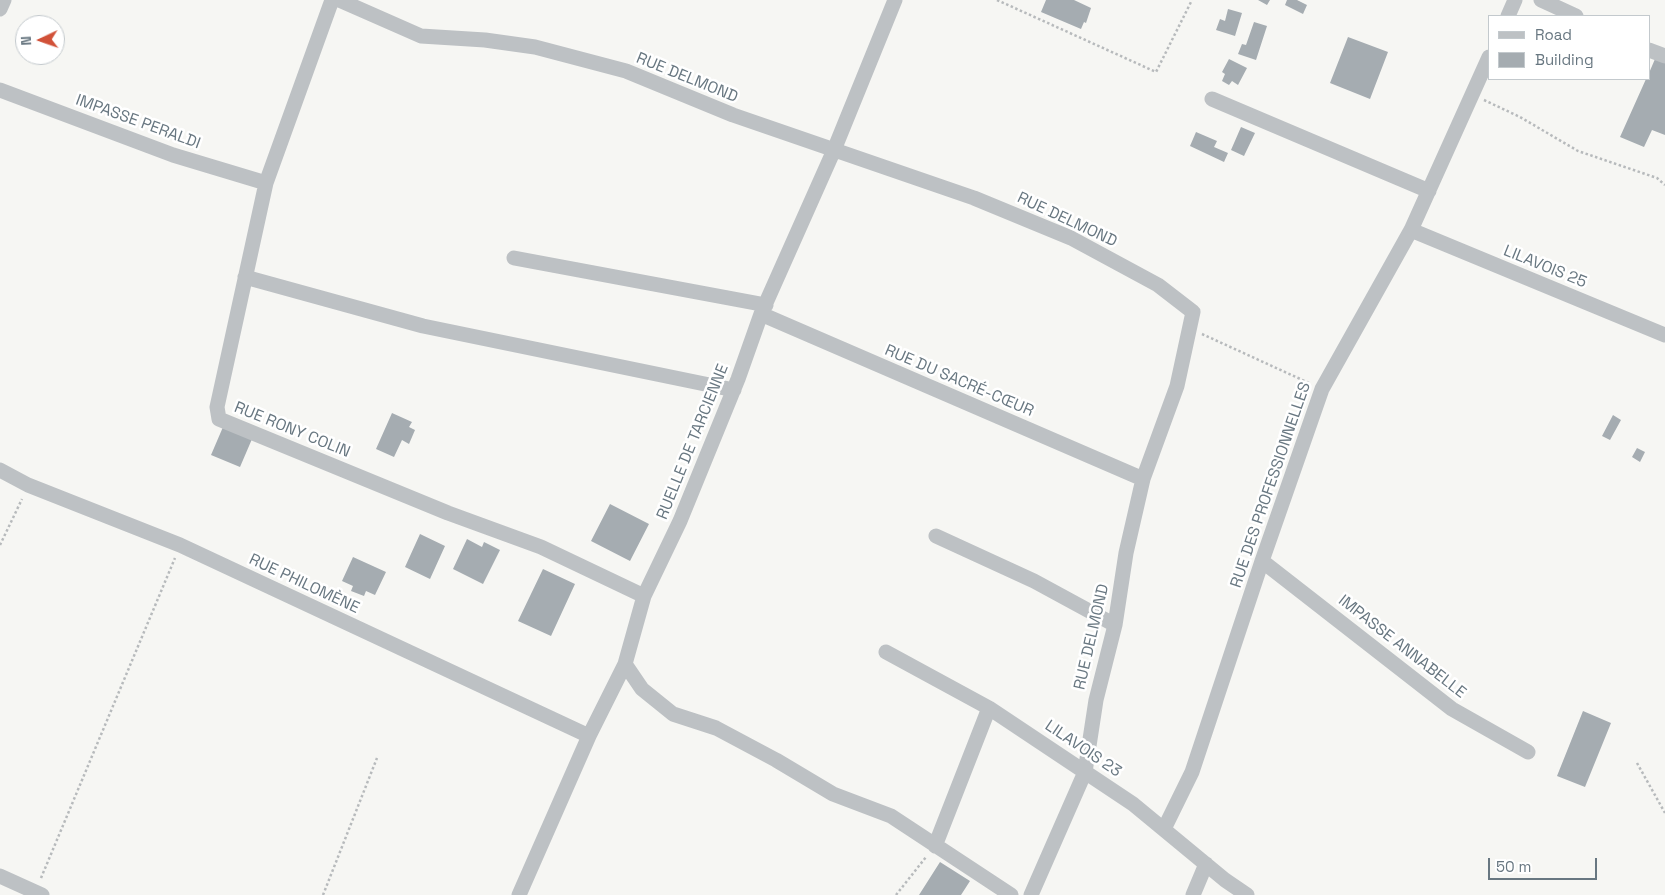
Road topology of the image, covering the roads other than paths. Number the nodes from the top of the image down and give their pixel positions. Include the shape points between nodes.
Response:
1 (4, 0) edge
2 (332, 0) edge
3 (339, 0) edge
4 (895, 0) edge
5 (1515, 0) edge
6 (1541, 0) edge
7 (0, 9) edge
8 (1508, 15) edge
9 (1574, 15) edge
10 (1650, 50) edge
11 (1665, 56) edge
12 (1488, 59) edge
13 (0, 90) edge
14 (1212, 99) dead end
15 (834, 150) junction
16 (266, 183) junction
17 (1429, 191) junction
18 (1411, 230) junction
19 (514, 258) dead end
20 (245, 277) junction
21 (763, 310) junction
22 (1665, 335) edge
23 (734, 390) junction
24 (0, 470) edge
25 (1143, 479) junction
26 (936, 536) dead end
27 (1262, 561) junction
28 (644, 596) junction
29 (1115, 625) junction
30 (886, 652) dead end
31 (625, 664) junction
32 (990, 708) junction
33 (589, 736) junction
34 (1528, 752) dead end
35 (1085, 772) junction
36 (1164, 829) junction
37 (934, 846) junction
38 (1206, 864) junction
39 (0, 876) edge
40 (38, 893) edge
41 (519, 895) edge
42 (1011, 895) edge
43 (1031, 895) edge
44 (1193, 895) edge
45 (1247, 895) edge

1 - 7 street
2 - 16 street, RUE RONY COLIN
3 - 15 street, RUE DELMOND via 422,36 536,47 626,72 733,115
4 - 15 street, RUELLE DE TARCIENNE
5 - 8 street
6 - 9 street
10 - 11 street
12 - 17 street, RUE DES PROFESSIONNELLES
13 - 16 street, IMPASSE PERALDI via 173,155
14 - 17 street
15 - 21 street, RUELLE DE TARCIENNE
15 - 25 street, RUE DELMOND via 974,198 1071,238 1158,285 1193,312 1177,386
16 - 20 street, RUE RONY COLIN
17 - 18 street, RUE DES PROFESSIONNELLES
18 - 22 street, LILAVOIS 25
18 - 27 street, RUE DES PROFESSIONNELLES via 1322,389
19 - 21 street, RUE DU SACRÉ-CŒUR
20 - 23 street via 423,326
20 - 28 street, RUE RONY COLIN via 217,407 219,419 448,513 541,547
21 - 23 street, RUELLE DE TARCIENNE
21 - 25 street, RUE DU SACRÉ-CŒUR
23 - 28 street, RUELLE DE TARCIENNE via 680,521
24 - 33 street, RUE PHILOMÈNE via 28,485 180,545
25 - 29 street, RUE DELMOND via 1126,553
26 - 29 street via 1034,581
27 - 34 street, IMPASSE ANNABELLE via 1452,709
27 - 36 street, RUE DES PROFESSIONNELLES via 1192,772
28 - 31 street, RUELLE DE TARCIENNE
29 - 35 street, RUE DELMOND via 1096,700
30 - 32 street, LILAVOIS 23
31 - 33 street, RUELLE DE TARCIENNE
31 - 37 street via 642,689 673,714 716,728 832,794 891,816
32 - 35 street, LILAVOIS 23
32 - 37 street
33 - 41 street, RUELLE DE TARCIENNE
35 - 36 street, LILAVOIS 23
35 - 43 street, RUE DELMOND
36 - 38 street, LILAVOIS 23
37 - 42 street
38 - 44 street
38 - 45 street, LILAVOIS 23
39 - 40 street

